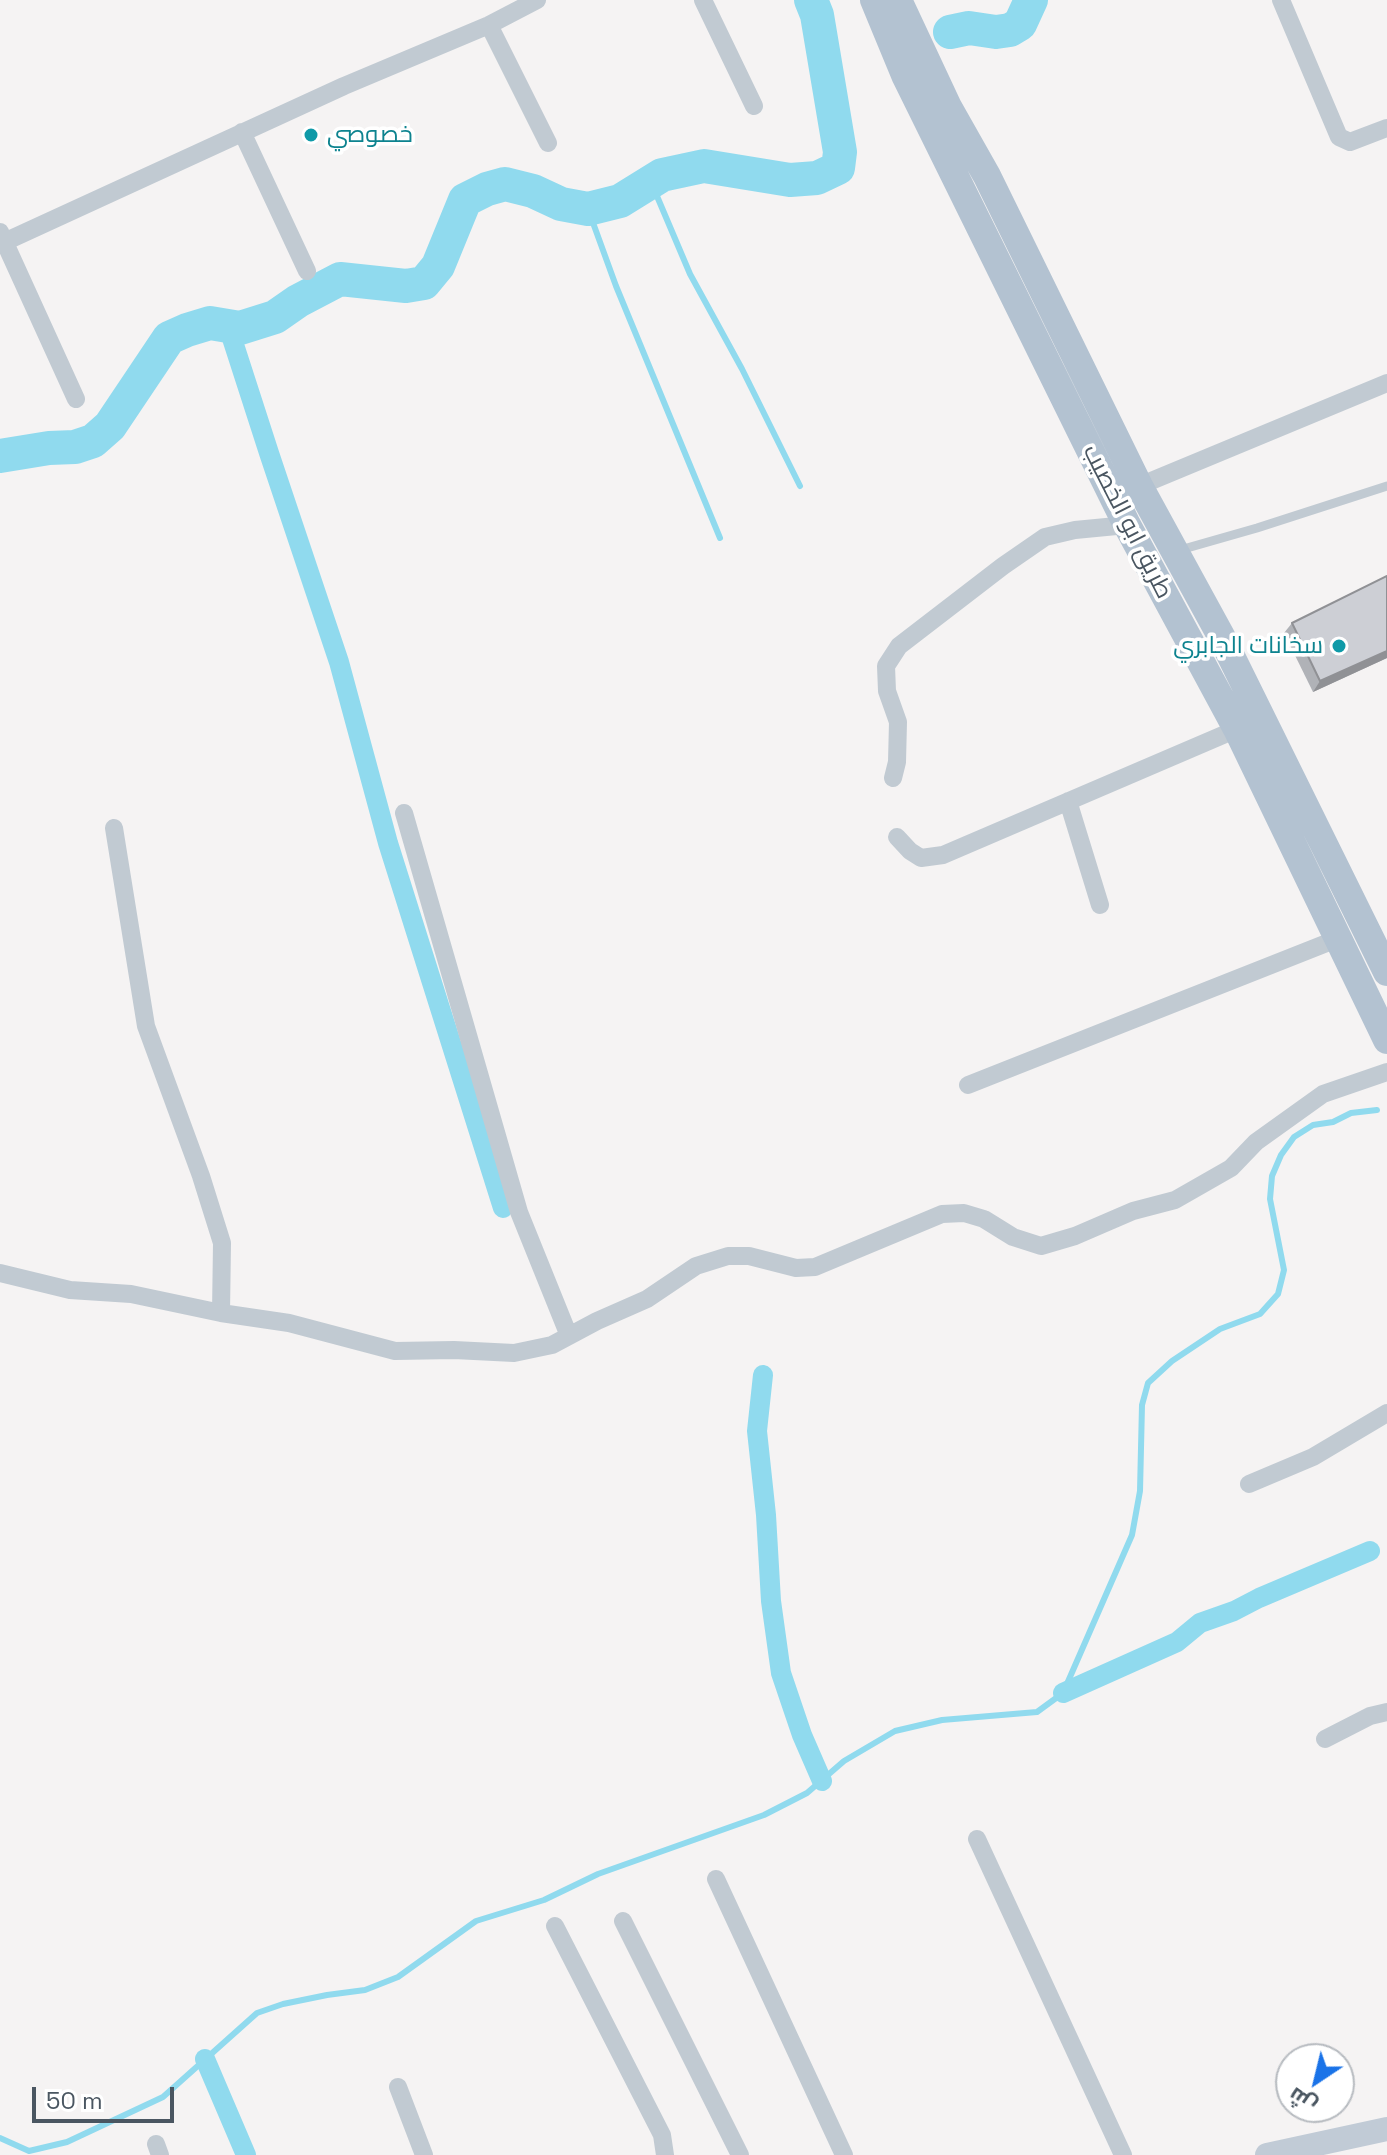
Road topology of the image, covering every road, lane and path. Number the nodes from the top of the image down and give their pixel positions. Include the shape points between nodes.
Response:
1 (537, 0) edge
2 (703, 0) edge
3 (874, 0) edge
4 (898, 0) edge
5 (1281, 0) edge
6 (489, 25) junction
7 (754, 106) dead end
8 (1387, 128) edge
9 (242, 132) junction
10 (548, 143) dead end
11 (987, 176) junction
12 (962, 189) junction
13 (1, 239) edge
14 (307, 271) dead end
15 (1387, 383) edge
16 (76, 399) dead end
17 (1139, 486) junction
18 (1387, 486) edge
19 (1127, 525) junction
20 (1175, 552) junction
21 (1237, 729) junction
22 (893, 778) dead end
23 (1068, 801) junction
24 (404, 813) dead end
25 (114, 828) dead end
26 (897, 837) dead end
27 (1100, 905) dead end
28 (1337, 939) junction
29 (1387, 972) edge
30 (1387, 1040) edge
31 (1387, 1072) edge
32 (968, 1085) dead end
33 (0, 1273) edge
34 (221, 1313) junction
35 (569, 1336) junction
36 (1387, 1413) edge
37 (1249, 1484) dead end
38 (1387, 1712) edge
39 (1325, 1739) dead end
40 (977, 1839) dead end
41 (716, 1879) dead end
42 (623, 1921) dead end
43 (555, 1926) dead end
44 (398, 2087) dead end
45 (1387, 2129) edge
46 (424, 2155) edge
47 (665, 2155) edge
48 (740, 2155) edge
49 (844, 2155) edge
50 (1123, 2155) edge
51 (1267, 2155) edge

1 - 6 street
2 - 7 street
3 - 12 main road, طريق ابو الخصيب
4 - 11 main road, طريق ابو الخصيب
5 - 8 street via 1339,137 1350,142
6 - 9 street
6 - 10 street
9 - 13 street
9 - 14 street
11 - 12 main road
11 - 17 main road, طريق ابو الخصيب
12 - 19 main road, طريق ابو الخصيب
13 - 16 street
15 - 17 street
17 - 20 main road, طريق ابو الخصيب
18 - 20 lane
19 - 21 main road, طريق ابو الخصيب
19 - 22 street via 1045,537 899,646 886,666 887,691 898,722
20 - 29 main road, طريق ابو الخصيب
21 - 23 street
21 - 28 main road, طريق ابو الخصيب
23 - 26 street via 943,855 921,858
23 - 27 street
24 - 35 street via 519,1212
25 - 34 street via 146,1026 222,1243
28 - 30 main road, طريق ابو الخصيب
28 - 32 street
31 - 35 street via 1323,1094 1256,1142 1231,1168 1175,1200 1075,1236 1041,1246 984,1219 942,1214 815,1267 728,1256 696,1266 647,1299
33 - 34 street via 70,1290 131,1294
34 - 35 street via 289,1323 395,1351 514,1353
36 - 37 street via 1313,1457
38 - 39 street
40 - 50 street
41 - 49 street
42 - 48 street
43 - 47 street via 662,2135
44 - 46 street
45 - 51 main road

